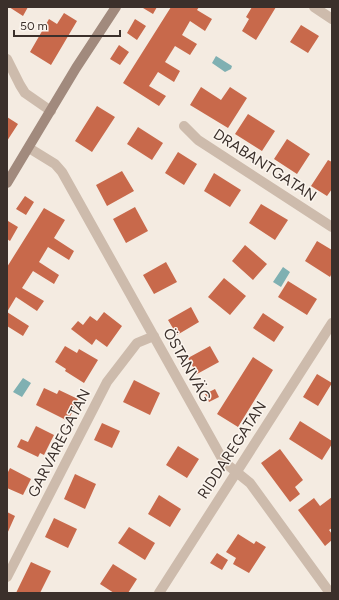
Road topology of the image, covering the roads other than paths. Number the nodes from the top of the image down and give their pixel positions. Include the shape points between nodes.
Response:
1 (116, 7) edge
2 (314, 7) edge
3 (332, 19) edge
4 (7, 59) edge
5 (51, 111) junction
6 (184, 126) dead end
7 (29, 148) junction
8 (7, 182) edge
9 (332, 227) edge
10 (332, 323) edge
11 (154, 336) junction
12 (236, 472) junction
13 (7, 577) edge
14 (159, 593) edge
15 (330, 593) edge

1 - 5 street
2 - 3 street
4 - 5 street via 25,93
5 - 7 street
6 - 9 street, DRABANTGATAN via 198,140
7 - 8 street
7 - 11 street, ÖSTANVÄG via 55,164 62,172
10 - 12 street, RIDDAREGATAN
11 - 12 street, ÖSTANVÄG via 224,462
11 - 13 street, GARVAREGATAN via 138,343 107,382
12 - 14 street, RIDDAREGATAN
12 - 15 street, ÖSTANVÄG via 250,483

